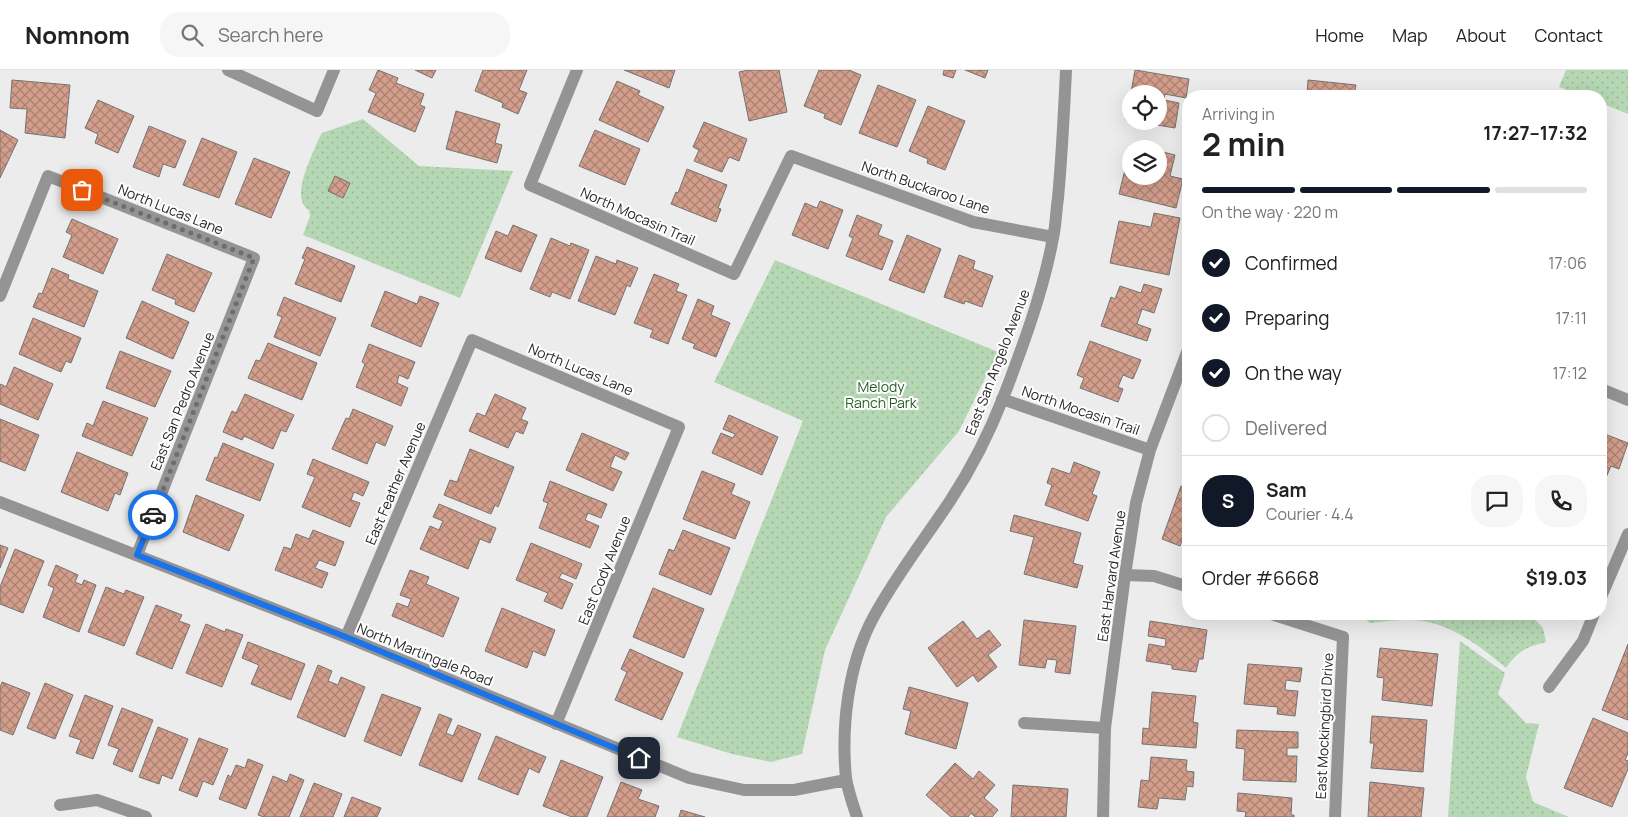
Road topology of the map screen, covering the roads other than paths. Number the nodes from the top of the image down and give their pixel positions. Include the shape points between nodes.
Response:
1 (228, 70) edge
2 (334, 70) edge
3 (578, 70) edge
4 (1066, 70) edge
5 (1053, 237) junction
6 (254, 258) joint
7 (734, 274) joint
8 (0, 296) edge
9 (472, 340) joint
10 (1182, 365) edge
11 (1607, 391) edge
12 (1002, 399) junction
13 (1628, 400) edge
14 (679, 427) joint
15 (1150, 450) junction
16 (0, 502) edge
17 (1628, 534) edge
18 (137, 555) junction
19 (1125, 575) junction
20 (1607, 583) edge
21 (1182, 585) edge
22 (1290, 620) edge
23 (1592, 620) edge
24 (346, 637) junction
25 (1549, 687) dead end
26 (556, 724) junction
27 (1024, 724) dead end
28 (1105, 728) junction
29 (846, 780) junction
30 (60, 806) dead end
31 (140, 816) edge
32 (857, 817) edge
33 (1103, 817) edge
34 (1335, 817) edge

1 - 2 street via 317,111
3 - 7 street, North Mocasin Trail via 530,185
4 - 5 street, East San Angelo Avenue
5 - 7 street, North Buckaroo Lane via 973,222 791,156
5 - 12 street, East San Angelo Avenue via 1040,290
6 - 8 street, North Lucas Lane via 48,176
6 - 18 street, East San Pedro Avenue
9 - 14 street, North Lucas Lane
9 - 24 street, East Feather Avenue
10 - 15 street, East Harvard Avenue
11 - 13 street
12 - 15 street, North Mocasin Trail
12 - 29 street, East San Angelo Avenue via 967,474 890,587 872,620 861,647 848,704
14 - 26 street, East Cody Avenue
15 - 19 street, East Harvard Avenue via 1136,503
16 - 18 street, North Martingale Road
17 - 20 street
18 - 24 street, North Martingale Road
19 - 21 street via 1154,576
19 - 28 street, East Harvard Avenue
22 - 34 street, East Mockingbird Drive via 1344,637
23 - 25 street via 1583,641
24 - 26 street, North Martingale Road
26 - 29 street, North Martingale Road via 688,778 744,790 794,790
27 - 28 street
28 - 33 street, East Harvard Avenue
29 - 32 street, East San Angelo Avenue
30 - 31 street via 98,800

